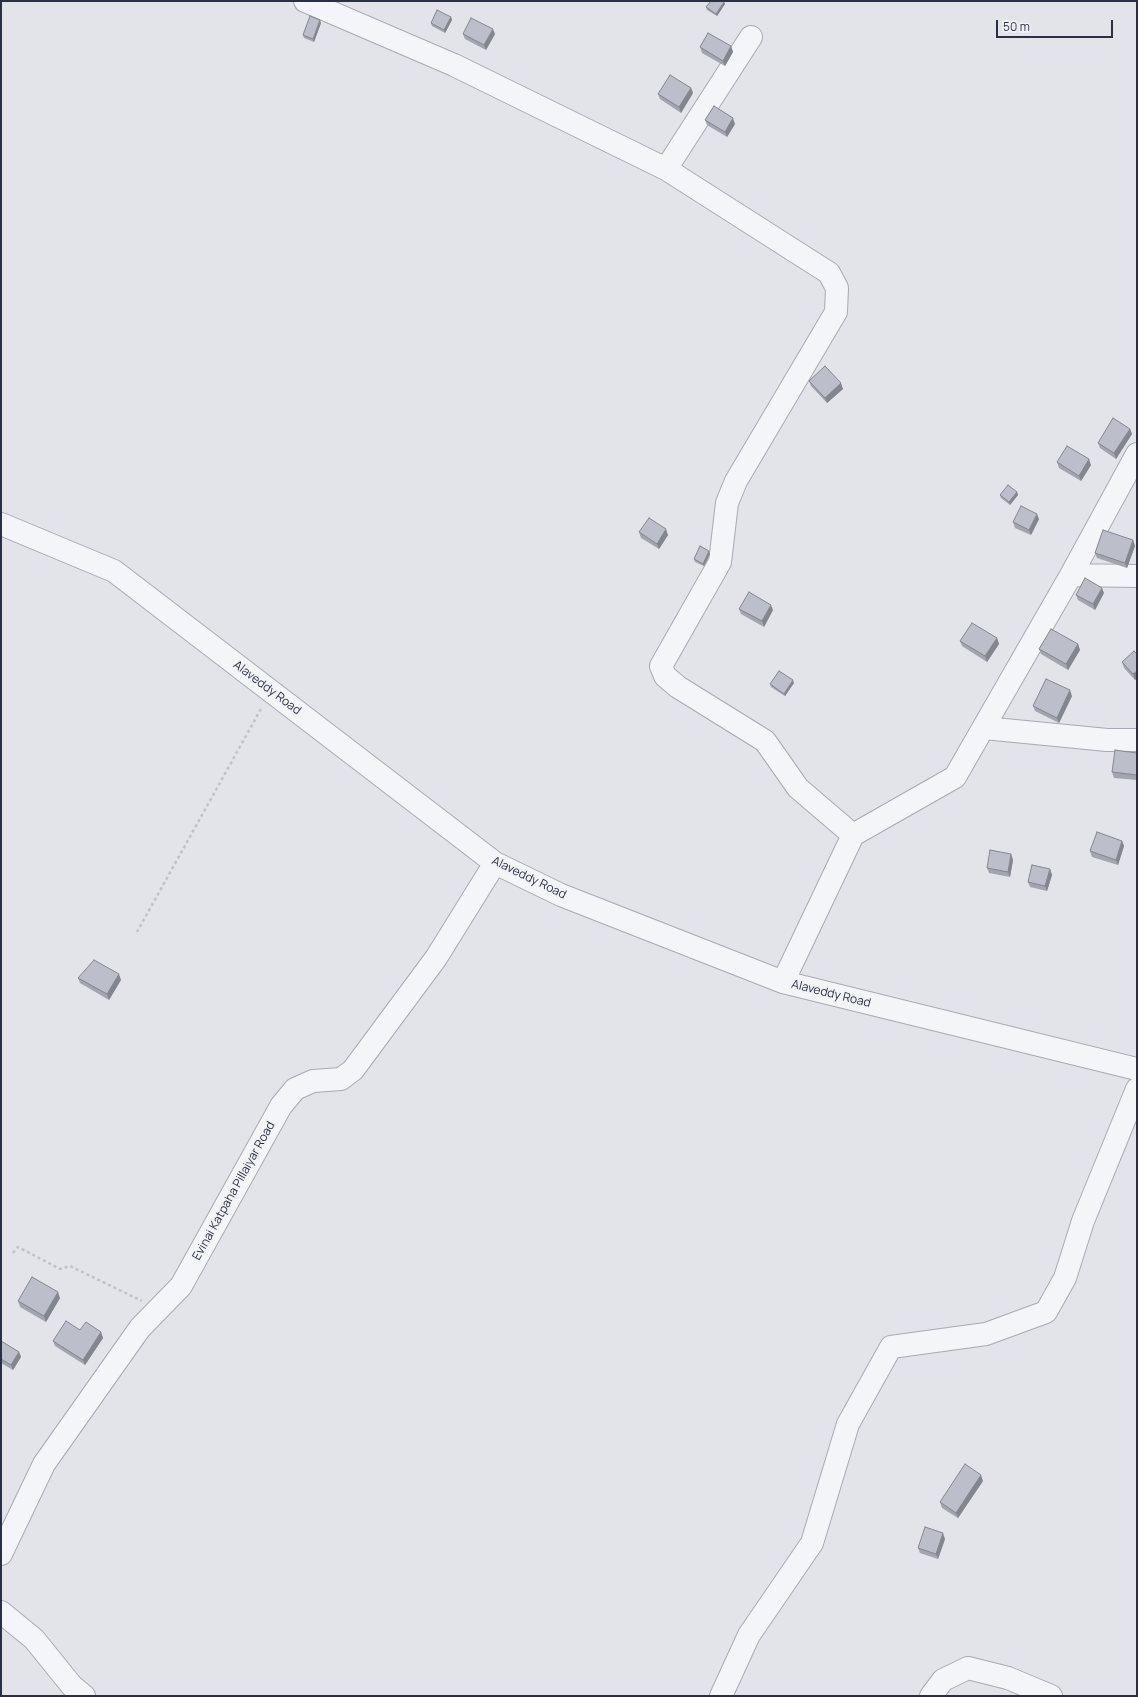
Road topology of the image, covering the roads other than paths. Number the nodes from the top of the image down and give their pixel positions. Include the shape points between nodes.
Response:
1 (306, 1) edge
2 (752, 37) dead end
3 (666, 169) junction
4 (1137, 454) edge
5 (1, 524) edge
6 (1071, 575) junction
7 (1137, 576) edge
8 (984, 728) junction
9 (1137, 740) edge
10 (853, 835) junction
11 (495, 863) junction
12 (783, 982) junction
13 (1137, 1069) edge
14 (1137, 1089) edge
15 (1, 1554) edge
16 (1, 1612) edge
17 (84, 1696) edge
18 (721, 1696) edge
19 (931, 1696) edge
20 (1051, 1696) edge

1 - 3 street via 454,65
2 - 3 street
3 - 10 street via 829,272 838,288 836,312 736,481 726,504 720,562 661,666 665,676 678,688 765,741 798,788
4 - 6 street
5 - 11 street, Alaveddy Road via 114,571
6 - 7 street
6 - 8 street
8 - 9 street via 1107,740
8 - 10 street via 955,777
10 - 12 street
11 - 12 street, Alaveddy Road via 561,895
11 - 15 street, Evinai Katpaha Pillaiyar Road via 436,958 353,1070 341,1079 313,1081 295,1089 281,1106 181,1286 140,1328 44,1464
12 - 13 street, Alaveddy Road
14 - 18 street via 1083,1221 1065,1278 1046,1312 986,1334 891,1347 848,1424 812,1542 749,1635
16 - 17 street via 34,1639 72,1686
19 - 20 street via 943,1680 968,1668 1008,1678

